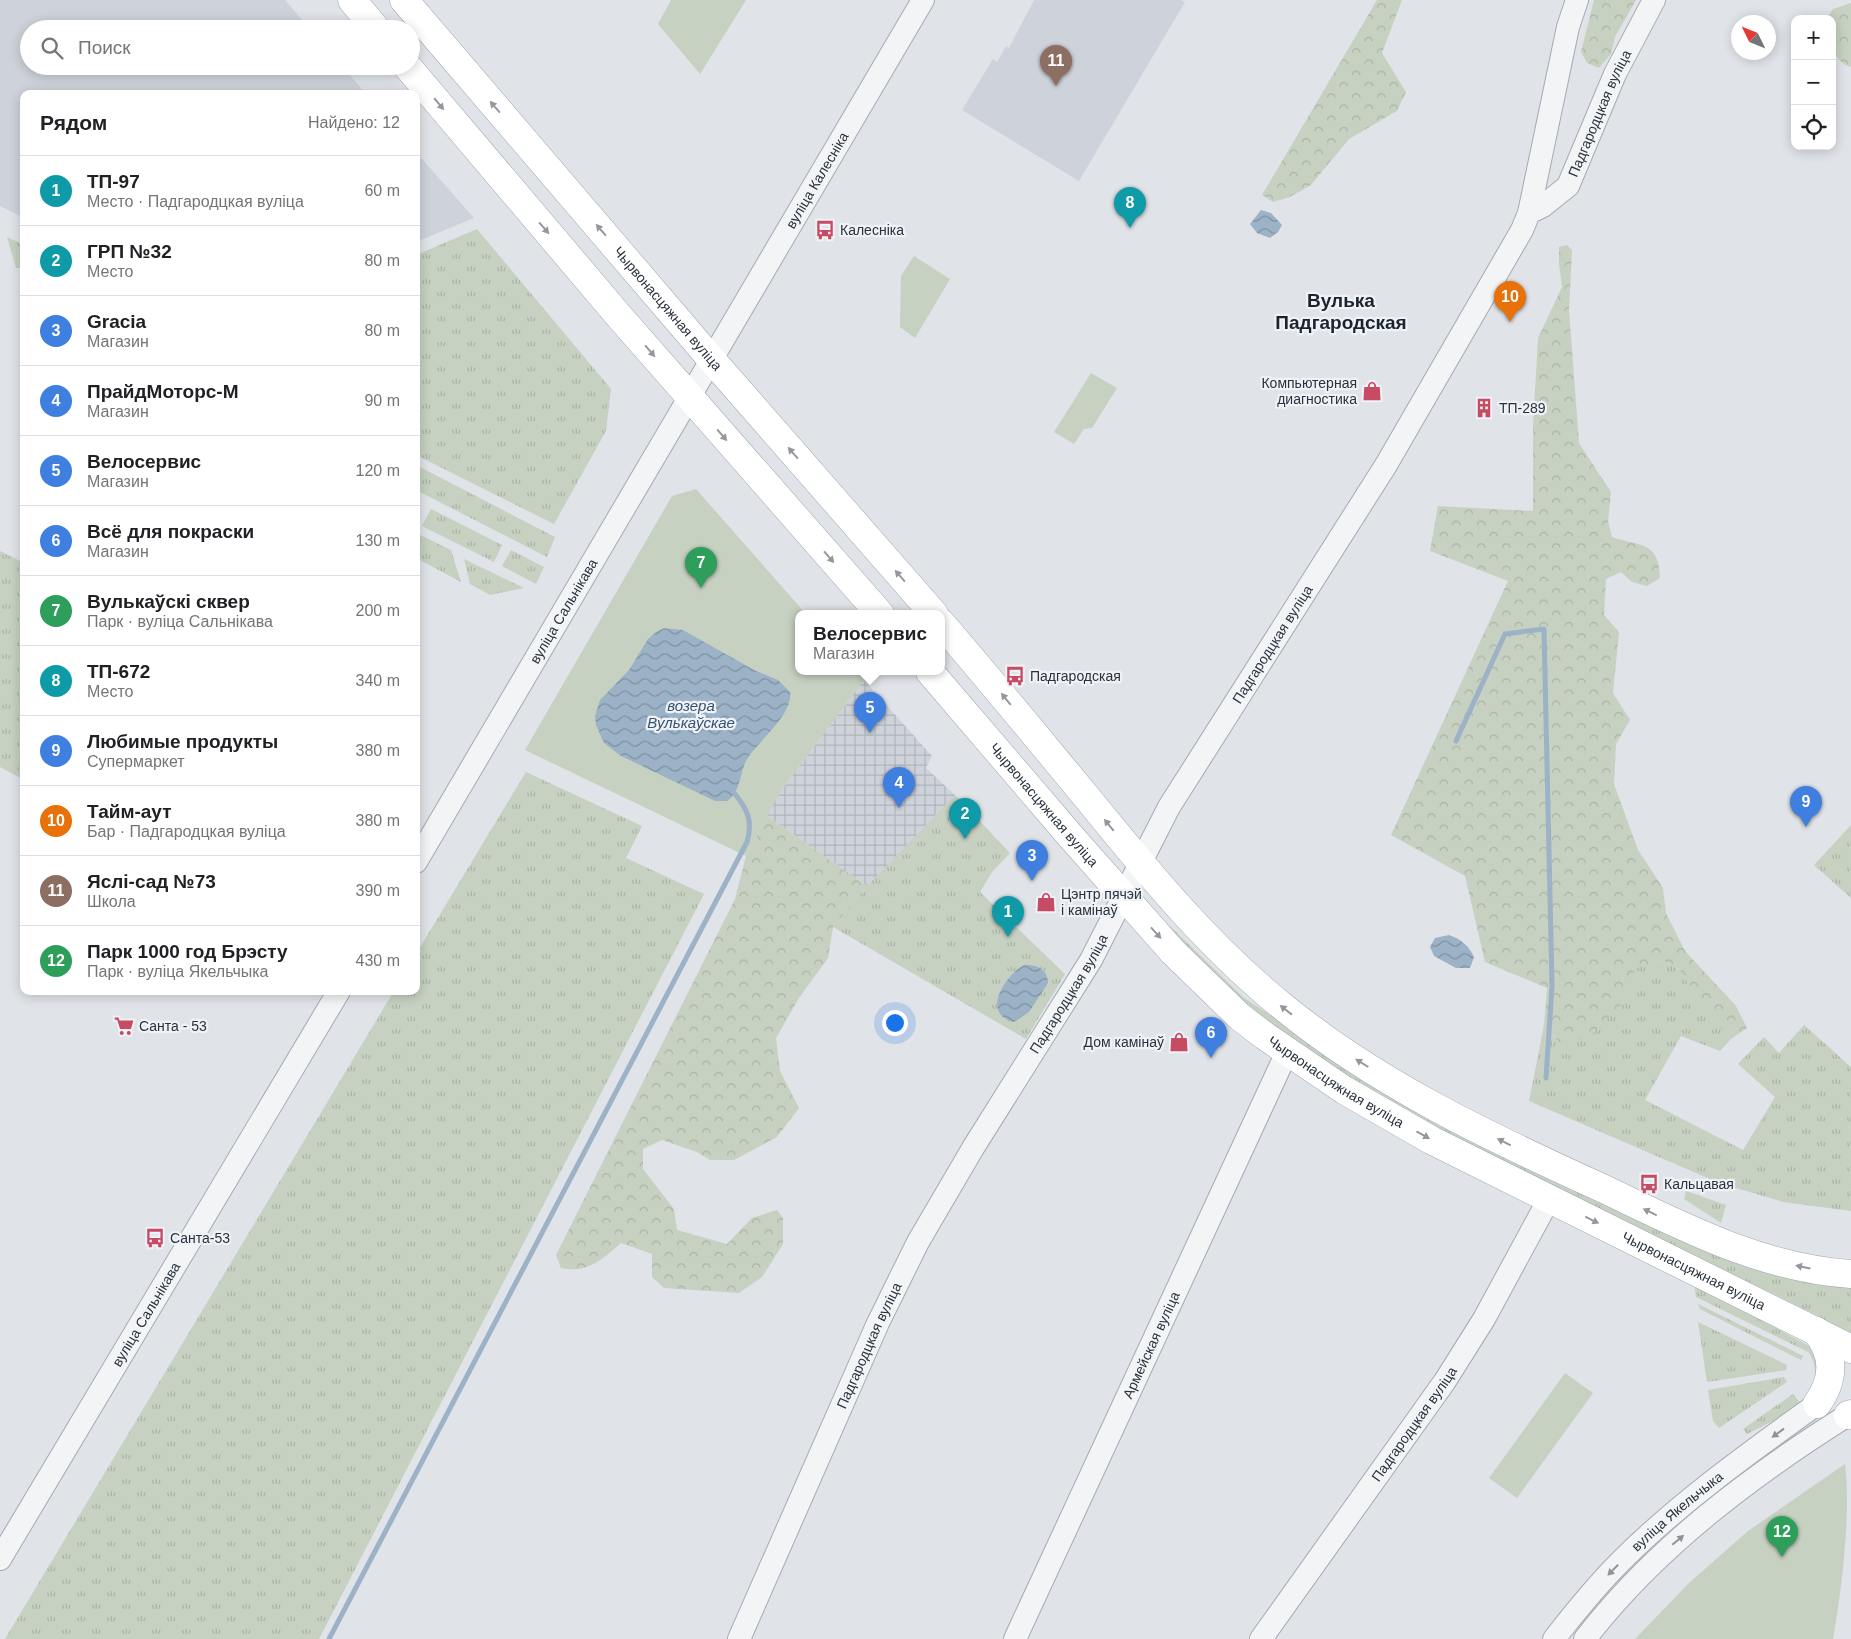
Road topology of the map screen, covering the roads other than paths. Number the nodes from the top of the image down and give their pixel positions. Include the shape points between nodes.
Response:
1 (352, 0) edge
2 (404, 0) edge
3 (923, 0) edge
4 (1577, 0) edge
5 (1654, 0) edge
6 (369, 20) edge
7 (416, 75) edge
8 (1529, 213) junction
9 (712, 360) junction
10 (690, 398) junction
11 (876, 610) edge
12 (931, 610) edge
13 (945, 628) edge
14 (933, 675) edge
15 (420, 855) edge
16 (1139, 863) junction
17 (1123, 896) junction
18 (337, 995) edge
19 (1287, 1052) junction
20 (1549, 1199) junction
21 (1851, 1274) edge
22 (1816, 1331) junction
23 (1851, 1349) edge
24 (1851, 1372) edge
25 (1817, 1404) junction
26 (1850, 1414) edge
27 (0, 1559) edge
28 (739, 1639) edge
29 (1015, 1639) edge
30 (1261, 1639) edge
31 (1554, 1639) edge
32 (1585, 1639) edge

1 - 6 main road
9 -> 2 main road, Чырвонасцяжная вуліца
3 - 9 street, вуліца Калесніка
4 - 8 street, Падгародцкая вуліца via 1568,27
5 - 8 street, Падгародцкая вуліца via 1615,74 1568,186
7 -> 10 main road
8 - 16 street, Падгародцкая вуліца via 1416,415 1169,807
9 - 10 street, вуліца Сальнікава
12 -> 9 main road, Чырвонасцяжная вуліца
10 -> 11 main road
10 - 15 street, вуліца Сальнікава
16 -> 13 main road, Чырвонасцяжная вуліца
14 - 17 main road, Чырвонасцяжная вуліца
16 - 17 street, Падгародцкая вуліца
21 -> 16 main road, Чырвонасцяжная вуліца via 1781,1262 1722,1244 1505,1143 1398,1086 1325,1039 1274,1000 1200,931
17 -> 19 main road, Чырвонасцяжная вуліца via 1240,1017
17 - 28 street, Падгародцкая вуліца via 1094,954 973,1148 903,1270
18 - 27 street, вуліца Сальнікава
19 -> 20 main road, Чырвонасцяжная вуліца via 1389,1116
19 - 29 street, Армейская вуліца
20 -> 22 main road, Чырвонасцяжная вуліца
20 - 30 street, Падгародцкая вуліца via 1484,1319 1445,1381
22 - 23 main road, Чырвонасцяжная вуліца
22 - 25 main road via 1826,1346 1832,1365 1828,1386
24 - 25 main road
25 -> 31 street, вуліца Якельчыка via 1733,1465 1654,1530 1602,1581
32 -> 26 street, вуліца Якельчыка via 1649,1566 1693,1527 1748,1484

